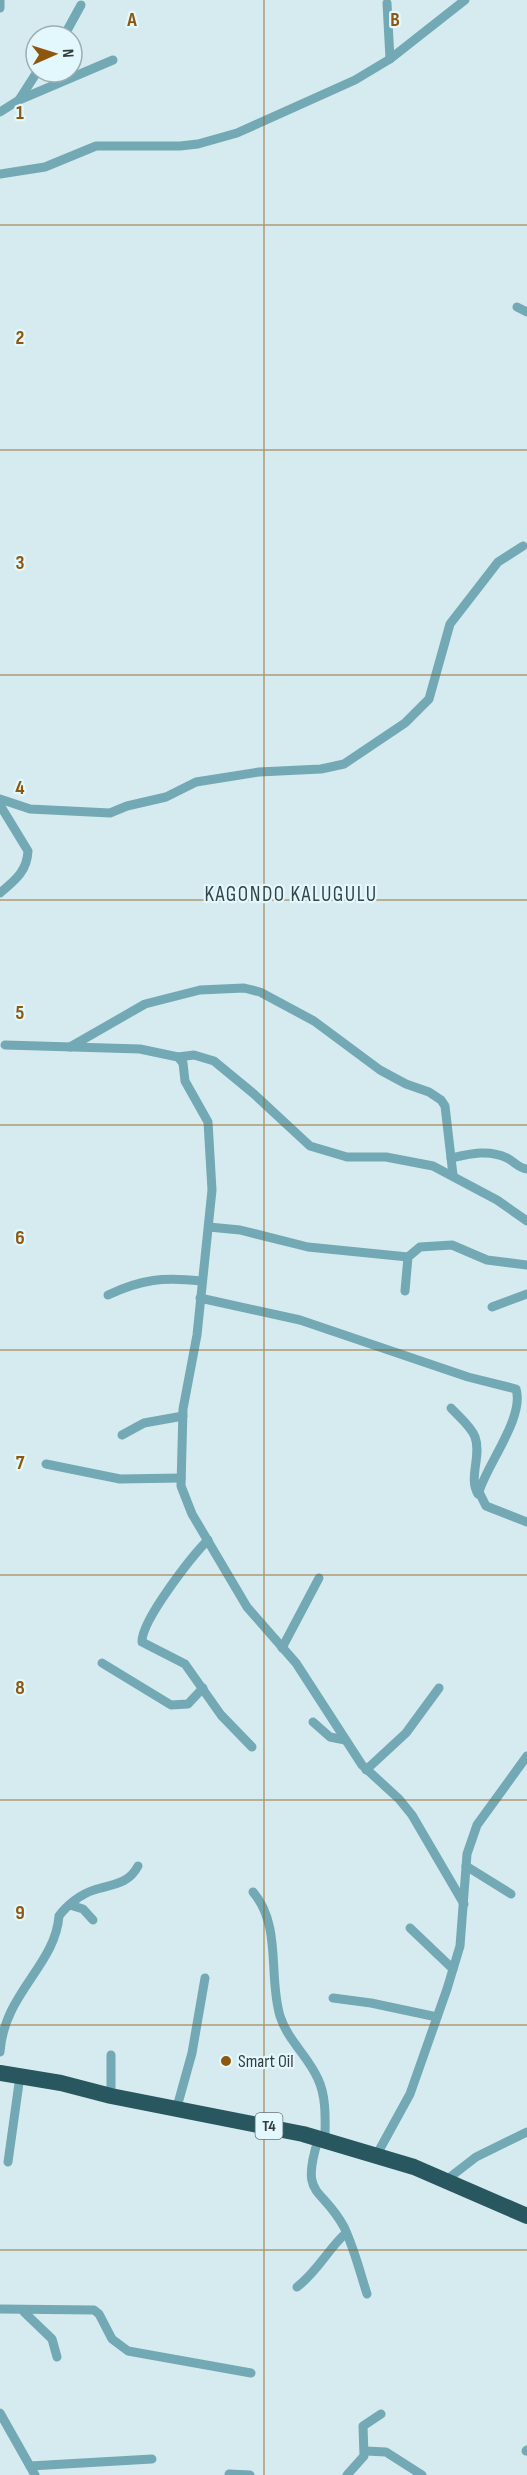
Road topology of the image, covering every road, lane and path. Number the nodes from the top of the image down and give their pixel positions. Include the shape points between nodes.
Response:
1 (0, 0) edge
2 (465, 0) edge
3 (387, 3) dead end
4 (81, 5) dead end
5 (0, 8) edge
6 (71, 24) edge
7 (390, 59) junction
8 (113, 60) dead end
9 (29, 84) edge
10 (19, 100) junction
11 (0, 112) edge
12 (0, 174) edge
13 (517, 307) dead end
14 (527, 312) edge
15 (523, 546) dead end
16 (0, 799) edge
17 (0, 805) edge
18 (0, 893) edge
19 (5, 1045) dead end
20 (67, 1048) junction
21 (178, 1057) junction
22 (451, 1158) junction
23 (527, 1170) edge
24 (453, 1175) junction
25 (527, 1221) edge
26 (209, 1227) junction
27 (408, 1257) junction
28 (527, 1265) edge
29 (201, 1281) junction
30 (405, 1291) dead end
31 (108, 1294) dead end
32 (527, 1294) edge
33 (200, 1298) junction
34 (492, 1307) dead end
35 (451, 1408) dead end
36 (183, 1416) junction
37 (122, 1435) dead end
38 (46, 1464) dead end
39 (182, 1478) junction
40 (480, 1497) junction
41 (527, 1522) edge
42 (208, 1540) junction
43 (319, 1578) dead end
44 (282, 1648) junction
45 (102, 1663) dead end
46 (203, 1688) junction
47 (439, 1688) dead end
48 (313, 1722) dead end
49 (345, 1740) junction
50 (252, 1747) dead end
51 (527, 1756) edge
52 (366, 1770) junction
53 (138, 1866) dead end
54 (466, 1866) junction
55 (253, 1892) dead end
56 (511, 1893) dead end
57 (464, 1904) junction
58 (70, 1905) junction
59 (93, 1920) dead end
60 (410, 1928) dead end
61 (453, 1969) junction
62 (205, 1978) dead end
63 (333, 1998) dead end
64 (437, 2017) junction
65 (0, 2052) edge
66 (111, 2055) dead end
67 (1, 2071) edge
68 (20, 2076) junction
69 (111, 2096) junction
70 (177, 2107) junction
71 (527, 2132) edge
72 (322, 2141) junction
73 (376, 2156) junction
74 (8, 2162) dead end
75 (445, 2181) junction
76 (527, 2216) edge
77 (346, 2233) junction
78 (297, 2287) dead end
79 (367, 2294) dead end
80 (0, 2309) edge
81 (24, 2312) junction
82 (57, 2357) dead end
83 (251, 2373) dead end
84 (0, 2412) edge
85 (381, 2414) dead end
86 (366, 2451) junction
87 (153, 2459) dead end
88 (30, 2466) junction
89 (229, 2474) edge
90 (35, 2475) edge
91 (250, 2475) edge
92 (347, 2475) edge
93 (422, 2475) edge

1 - 5 street
2 - 7 street
3 - 7 street
4 - 6 street
7 - 12 street via 324,95 237,133 180,146 96,146 45,167
8 - 10 street
9 - 10 street
10 - 11 street
13 - 14 street
15 - 16 street via 498,562 453,618 429,699 405,723 344,764 196,782 166,797 110,813 30,809
17 - 18 street via 28,851 18,878
19 - 20 street
20 - 21 street via 140,1049
20 - 22 street via 122,1016 163,999 200,990 244,988 260,992 329,1030 388,1076 441,1100
21 - 24 street via 194,1055 214,1061 310,1146 347,1156 409,1161
21 - 26 street via 183,1063 185,1081 208,1122 212,1190
22 - 23 street via 486,1153 505,1157
22 - 24 street
24 - 25 street
26 - 27 street via 240,1230 308,1247
26 - 29 street
27 - 28 street via 420,1247 437,1244 463,1248 487,1260
27 - 30 street
29 - 31 street via 159,1277
29 - 33 street
32 - 34 street
33 - 36 street
33 - 40 street via 300,1320 468,1377 516,1389 517,1403 510,1425 480,1488
35 - 40 street via 474,1435 478,1456 474,1486
36 - 37 street via 144,1423
36 - 39 street
38 - 39 street via 120,1479
39 - 42 street via 181,1486 192,1514
40 - 41 street via 490,1508
42 - 44 street via 247,1607
42 - 46 street via 188,1561 141,1636 147,1647 184,1664
43 - 44 street
44 - 49 street via 328,1709
45 - 46 street via 171,1705 188,1704
46 - 50 street via 221,1715
47 - 52 street via 406,1733
48 - 49 street via 330,1737
49 - 52 street
51 - 54 street via 477,1825
52 - 57 street via 412,1815
53 - 58 street via 127,1879 91,1891
54 - 56 street
54 - 57 street
55 - 72 street via 267,1914 280,2014 287,2033 322,2089
57 - 61 street
58 - 59 street via 83,1909
58 - 65 street via 59,1916 54,1939 17,1996 2,2032
60 - 61 street
61 - 64 street
62 - 70 street via 192,2053
63 - 64 street
64 - 73 street via 410,2094
66 - 69 street
67 - 68 highway, T4
68 - 69 highway, T4
68 - 74 street
69 - 70 highway, T4
70 - 72 highway, T4
71 - 75 street via 476,2157
72 - 73 highway, T4
72 - 77 street via 312,2160 312,2184
73 - 75 highway, T4
75 - 76 highway, T4
77 - 78 street
77 - 79 street
80 - 81 street
81 - 82 street via 52,2340
81 - 83 street via 94,2310 112,2338 128,2351
84 - 88 street
85 - 86 street via 363,2426
86 - 92 street
86 - 93 street via 386,2452
87 - 88 street
88 - 90 street
89 - 91 street

